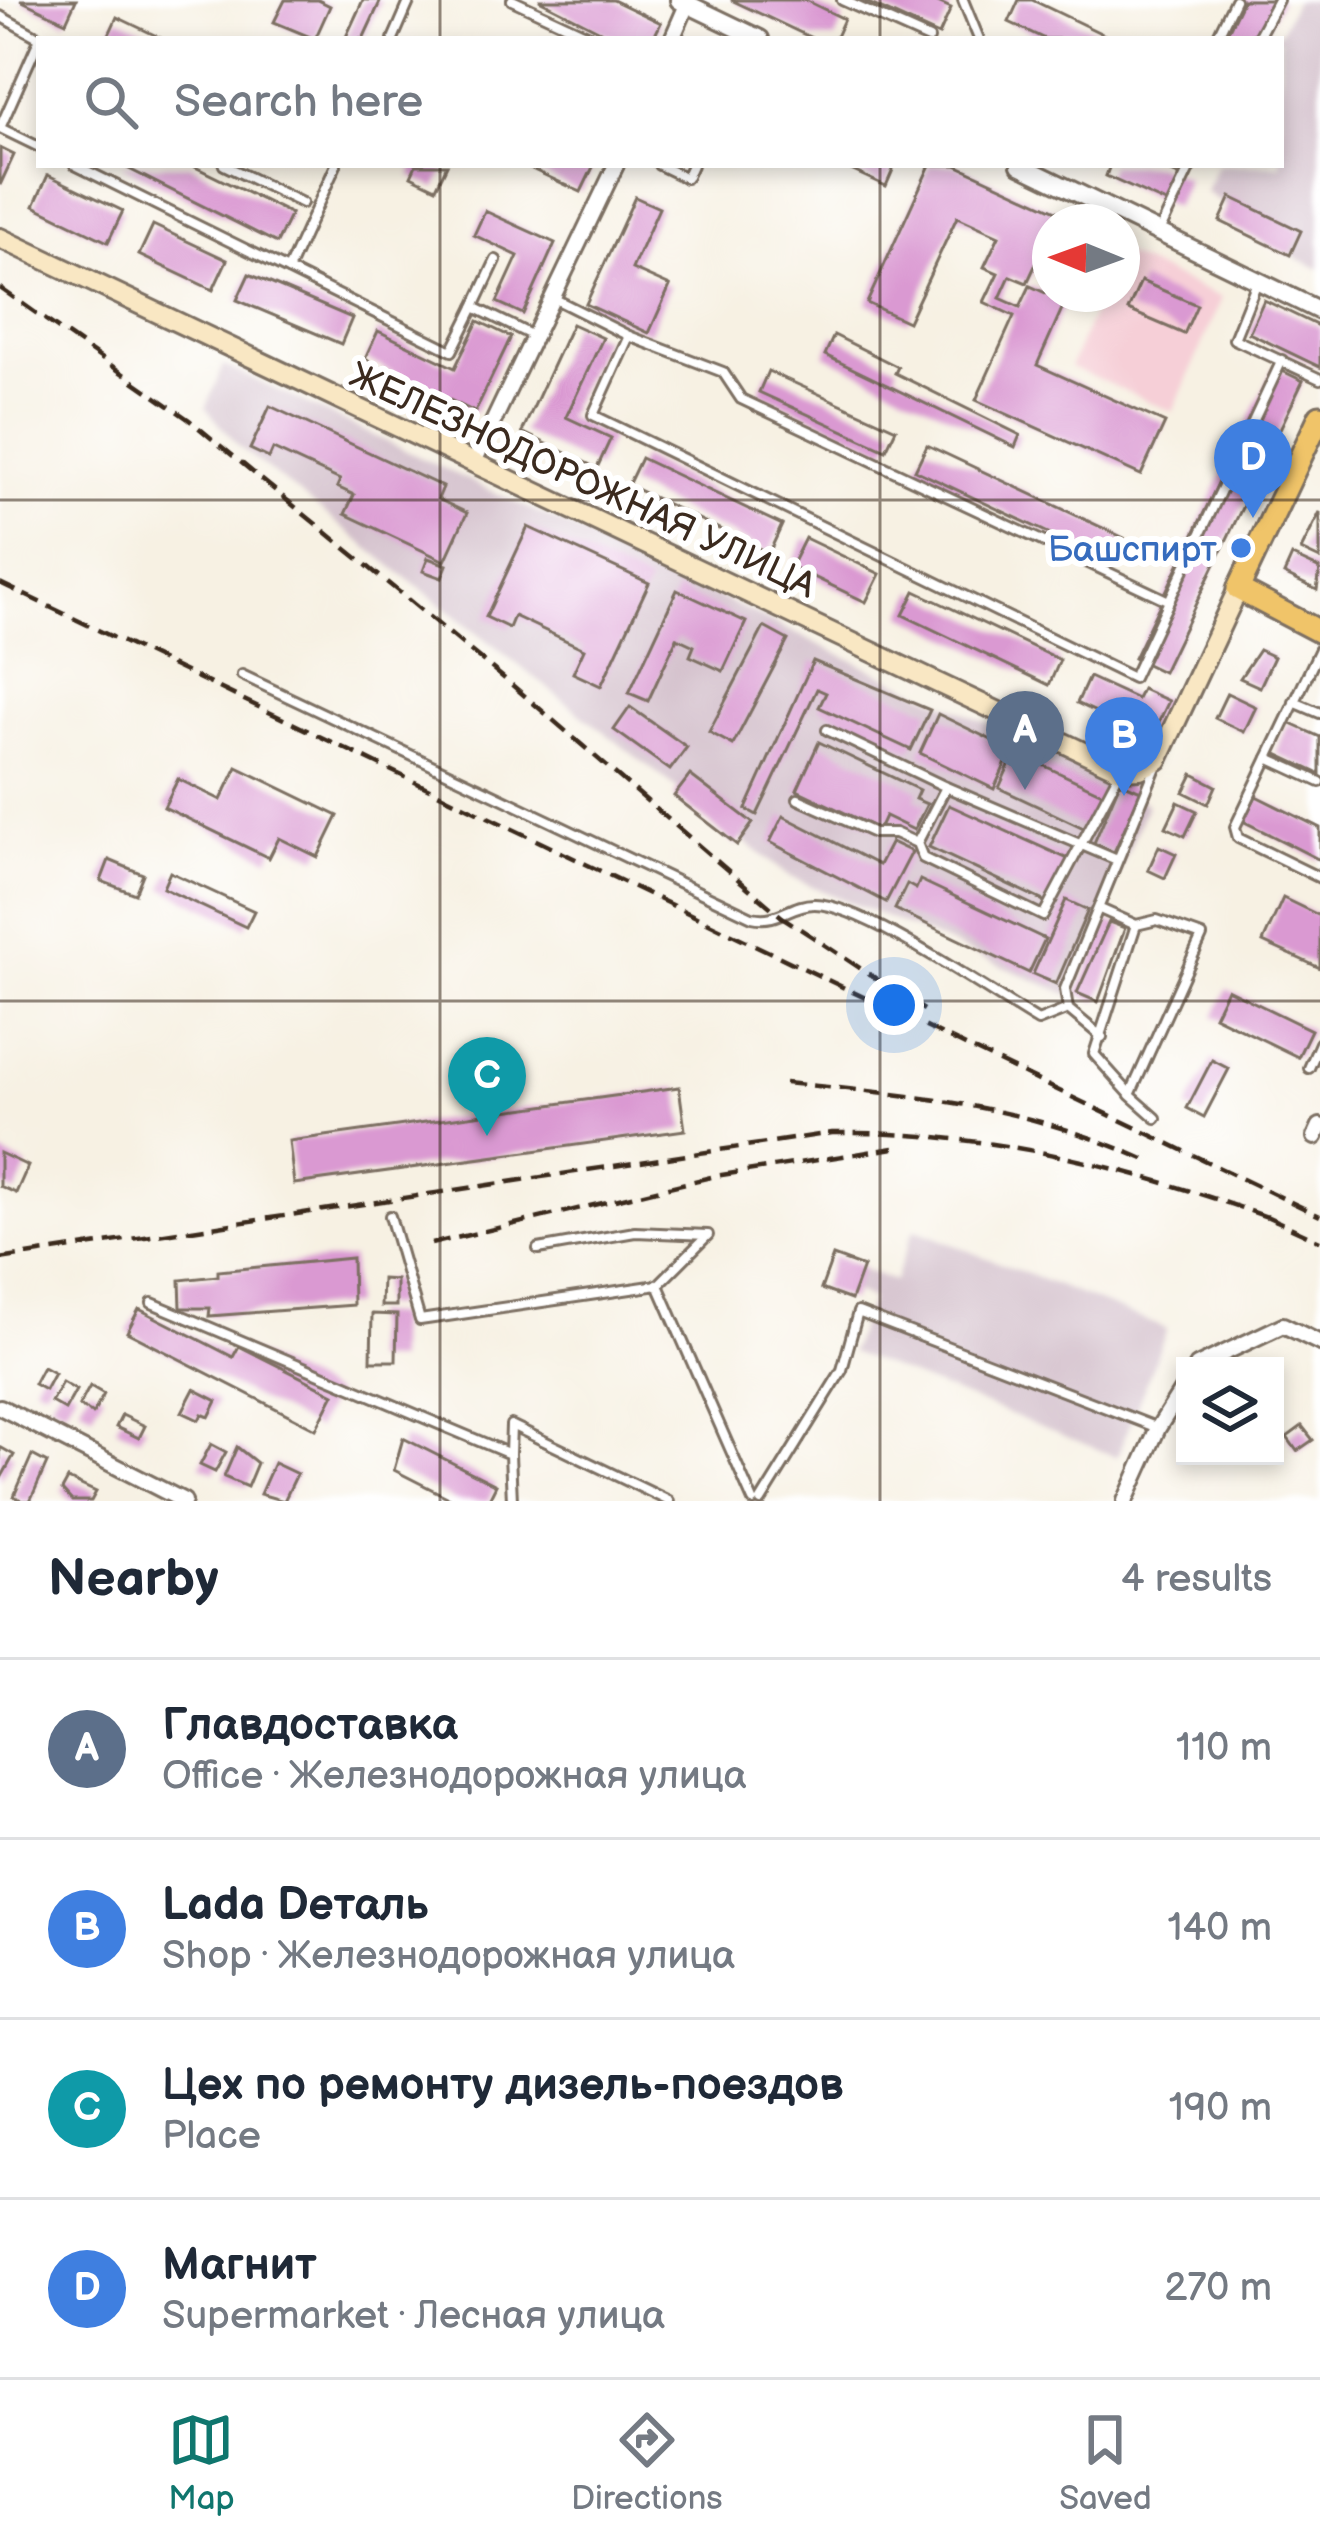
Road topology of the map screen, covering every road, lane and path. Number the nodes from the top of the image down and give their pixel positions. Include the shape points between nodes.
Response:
1 (410, 0) edge
2 (842, 0) edge
3 (963, 0) edge
4 (1234, 0) edge
5 (1278, 0) edge
6 (516, 1) edge
7 (685, 1) edge
8 (0, 16) edge
9 (902, 27) junction
10 (37, 36) edge
11 (394, 36) edge
12 (590, 36) edge
13 (673, 36) edge
14 (754, 36) edge
15 (898, 36) edge
16 (922, 36) edge
17 (978, 36) edge
18 (1217, 36) edge
19 (1259, 36) edge
20 (36, 49) edge
21 (36, 146) edge
22 (81, 168) edge
23 (232, 168) edge
24 (335, 168) edge
25 (614, 168) edge
26 (664, 168) edge
27 (691, 168) edge
28 (1026, 168) edge
29 (1190, 168) edge
30 (302, 203) dead end
31 (1159, 232) junction
32 (0, 238) edge
33 (496, 260) dead end
34 (288, 270) junction
35 (1257, 281) junction
36 (550, 297) junction
37 (474, 307) junction
38 (1320, 311) edge
39 (629, 336) junction
40 (534, 337) junction
41 (1282, 360) junction
42 (1320, 379) edge
43 (1320, 416) edge
44 (473, 464) junction
45 (1238, 589) junction
46 (1168, 602) junction
47 (1320, 632) edge
48 (1320, 649) edge
49 (242, 675) dead end
50 (1294, 702) junction
51 (1320, 713) edge
52 (827, 730) dead end
53 (1268, 758) junction
54 (1140, 766) junction
55 (1320, 782) edge
56 (946, 787) junction
57 (798, 799) dead end
58 (917, 843) junction
59 (1078, 848) junction
60 (1117, 860) junction
61 (1320, 878) edge
62 (1100, 909) junction
63 (1136, 925) junction
64 (1068, 1009) junction
65 (1102, 1037) junction
66 (1320, 1043) edge
67 (1309, 1068) dead end
68 (1130, 1095) junction
69 (1156, 1118) dead end
70 (390, 1216) dead end
71 (538, 1249) dead end
72 (658, 1285) junction
73 (152, 1304) dead end
74 (1320, 1342) edge
75 (1216, 1357) edge
76 (1176, 1399) edge
77 (0, 1407) edge
78 (1158, 1428) junction
79 (510, 1454) junction
80 (184, 1501) edge
81 (512, 1501) edge
82 (669, 1501) edge
83 (757, 1501) edge
84 (1124, 1501) edge

1 - 11 lane
2 - 9 lane
3 - 17 lane
4 - 18 lane
5 - 19 lane
6 - 12 lane
7 - 13 street
7 - 14 street
8 - 10 lane
9 - 15 lane
9 - 16 lane
20 - 21 lane via 0,128
22 - 34 lane
23 - 30 lane
24 - 34 lane
25 - 36 street
26 - 27 lane via 686,178
28 - 31 street
29 - 31 lane
31 - 35 street
32 - 44 main road, ЖЕЛЕЗНОДОРОЖНАЯ УЛИЦА
33 - 37 lane
34 - 37 lane via 452,351
35 - 38 street
35 - 41 lane via 1234,339
36 - 39 lane
36 - 40 street
37 - 40 lane
39 - 46 lane via 723,372 741,399
39 - 46 lane via 593,415 1132,678
40 - 44 street
41 - 42 lane
41 - 46 lane
43 - 45 main road
44 - 54 main road, ЖЕЛЕЗНОДОРОЖНАЯ УЛИЦА
45 - 47 main road
45 - 54 main road
48 - 50 lane
49 - 64 lane via 752,917 770,921 812,903 851,912 1039,1021
50 - 51 lane
50 - 53 lane
52 - 56 lane
53 - 55 lane
53 - 61 lane via 1235,833
54 - 59 lane
54 - 60 lane
56 - 58 lane
56 - 59 lane
57 - 58 lane
58 - 59 lane via 923,858 1042,916
59 - 60 lane
60 - 62 lane
62 - 63 lane
62 - 64 lane via 1065,988
63 - 65 lane
63 - 68 lane via 1157,920 1202,936
64 - 65 lane
65 - 68 lane via 1094,1054
66 - 67 lane
68 - 69 lane
70 - 72 lane via 420,1320
71 - 72 lane via 635,1232 708,1235
72 - 83 lane
73 - 79 lane
74 - 75 street via 1283,1325
76 - 78 street
77 - 80 street
78 - 83 lane via 858,1312 842,1370
78 - 84 street
79 - 81 lane
79 - 82 lane via 511,1425

